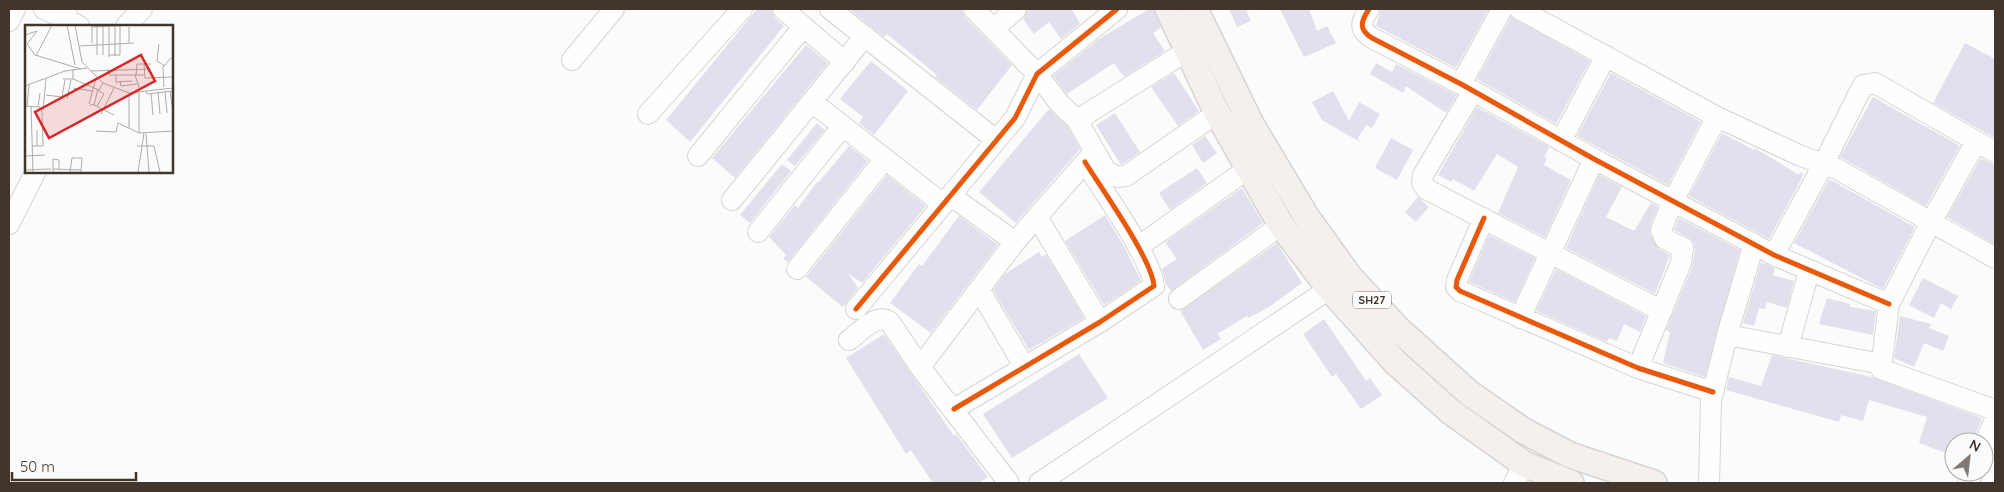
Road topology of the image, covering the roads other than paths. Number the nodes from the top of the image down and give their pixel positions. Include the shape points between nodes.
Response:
1 (15, 9) edge
2 (44, 9) edge
3 (142, 9) edge
4 (614, 9) edge
5 (742, 9) edge
6 (783, 9) edge
7 (830, 9) edge
8 (974, 9) edge
9 (1016, 9) edge
10 (1117, 9) edge
11 (1168, 9) edge
12 (1195, 9) edge
13 (1369, 9) edge
14 (1502, 9) edge
15 (1519, 9) edge
16 (70, 17) edge
17 (9, 21) edge
18 (127, 25) edge
19 (804, 27) junction
20 (995, 28) junction
21 (865, 36) junction
22 (1187, 51) junction
23 (1606, 56) junction
24 (572, 60) dead end
25 (845, 62) junction
26 (1037, 74) junction
27 (1467, 87) junction
28 (812, 102) junction
29 (1217, 113) junction
30 (648, 114) dead end
31 (1718, 116) junction
32 (1077, 120) junction
33 (842, 127) junction
34 (996, 140) junction
35 (1561, 141) junction
36 (1976, 142) junction
37 (1995, 152) edge
38 (698, 156) dead end
39 (1090, 156) junction
40 (1594, 159) junction
41 (884, 160) junction
42 (1823, 165) junction
43 (1249, 168) junction
44 (35, 172) edge
45 (732, 200) dead end
46 (947, 200) junction
47 (1673, 201) junction
48 (1037, 216) junction
49 (1484, 218) junction
50 (1931, 222) junction
51 (9, 224) edge
52 (1281, 225) junction
53 (758, 232) dead end
54 (1015, 242) junction
55 (1754, 244) junction
56 (1138, 247) junction
57 (1551, 253) junction
58 (1774, 255) junction
59 (1995, 258) edge
60 (797, 269) dead end
61 (1810, 272) junction
62 (1339, 282) junction
63 (980, 291) junction
64 (1179, 298) dead end
65 (1890, 304) junction
66 (856, 309) dead end
67 (1662, 311) junction
68 (1520, 318) junction
69 (1100, 322) junction
70 (1727, 335) junction
71 (849, 340) dead end
72 (1788, 347) junction
73 (1882, 364) junction
74 (1024, 366) junction
75 (920, 367) junction
76 (1638, 368) junction
77 (1713, 392) junction
78 (954, 409) junction
79 (1995, 410) edge
80 (1995, 419) edge
81 (1990, 432) edge
82 (1519, 474) edge
83 (1009, 483) edge
84 (1039, 483) edge
85 (1571, 483) edge
86 (1654, 483) edge
87 (1709, 483) edge

1 - 17 street
2 - 16 street
3 - 18 street
4 - 24 street
5 - 30 street
6 - 19 street
7 - 21 street
8 - 20 street
9 - 20 street
10 - 26 street
11 - 22 main road, SH27
12 - 62 main road, SH27 via 1251,124 1306,216
13 - 27 street via 1362,20 1365,34
14 - 27 street
15 - 23 street
19 - 25 street
19 - 38 street
20 - 26 street
21 - 25 street
21 - 34 street
22 - 29 main road, SH27
22 - 32 street
23 - 31 street
23 - 35 street
25 - 28 street
26 - 32 street
26 - 34 street via 1015,118
27 - 35 street
27 - 49 street via 1422,183 1426,189
28 - 33 street
28 - 45 street
29 - 39 street via 1126,176 1117,177 1106,171
29 - 43 main road, SH27
31 - 42 street
31 - 47 street
32 - 39 street
33 - 41 street
33 - 53 street
34 - 46 street
35 - 40 street
36 - 37 street
36 - 42 street via 1875,83 1869,83 1863,85
36 - 50 street
39 - 48 street
39 - 56 street
40 - 47 street
40 - 57 street
41 - 46 street
41 - 60 street
42 - 50 street via 1836,169
42 - 58 street
43 - 52 main road, SH27
43 - 56 street
44 - 51 street
46 - 54 street
46 - 66 street
47 - 55 street
47 - 67 street via 1661,230 1662,236 1682,248 1681,263
48 - 54 street
48 - 69 street
49 - 57 street
49 - 68 street via 1456,287
50 - 59 street
50 - 65 street
52 - 62 main road, SH27
52 - 64 street
54 - 63 street
55 - 58 street
55 - 70 street
56 - 69 street via 1153,276 1154,286
57 - 67 street
57 - 68 street
58 - 61 street
61 - 65 street
61 - 72 street
62 - 82 main road, SH27 via 1395,362
62 - 84 street
62 - 86 main road, SH27 via 1398,329 1469,393 1524,432 1570,455
63 - 74 street
63 - 75 street
65 - 73 street
67 - 76 street
68 - 76 street
69 - 74 street
70 - 72 street
70 - 77 street
71 - 75 street via 877,319 885,319
72 - 73 street
73 - 79 street via 1881,368 1890,374
74 - 78 street
75 - 78 street
76 - 77 street
77 - 87 street
78 - 83 street
80 - 81 street
82 - 85 main road, SH27

